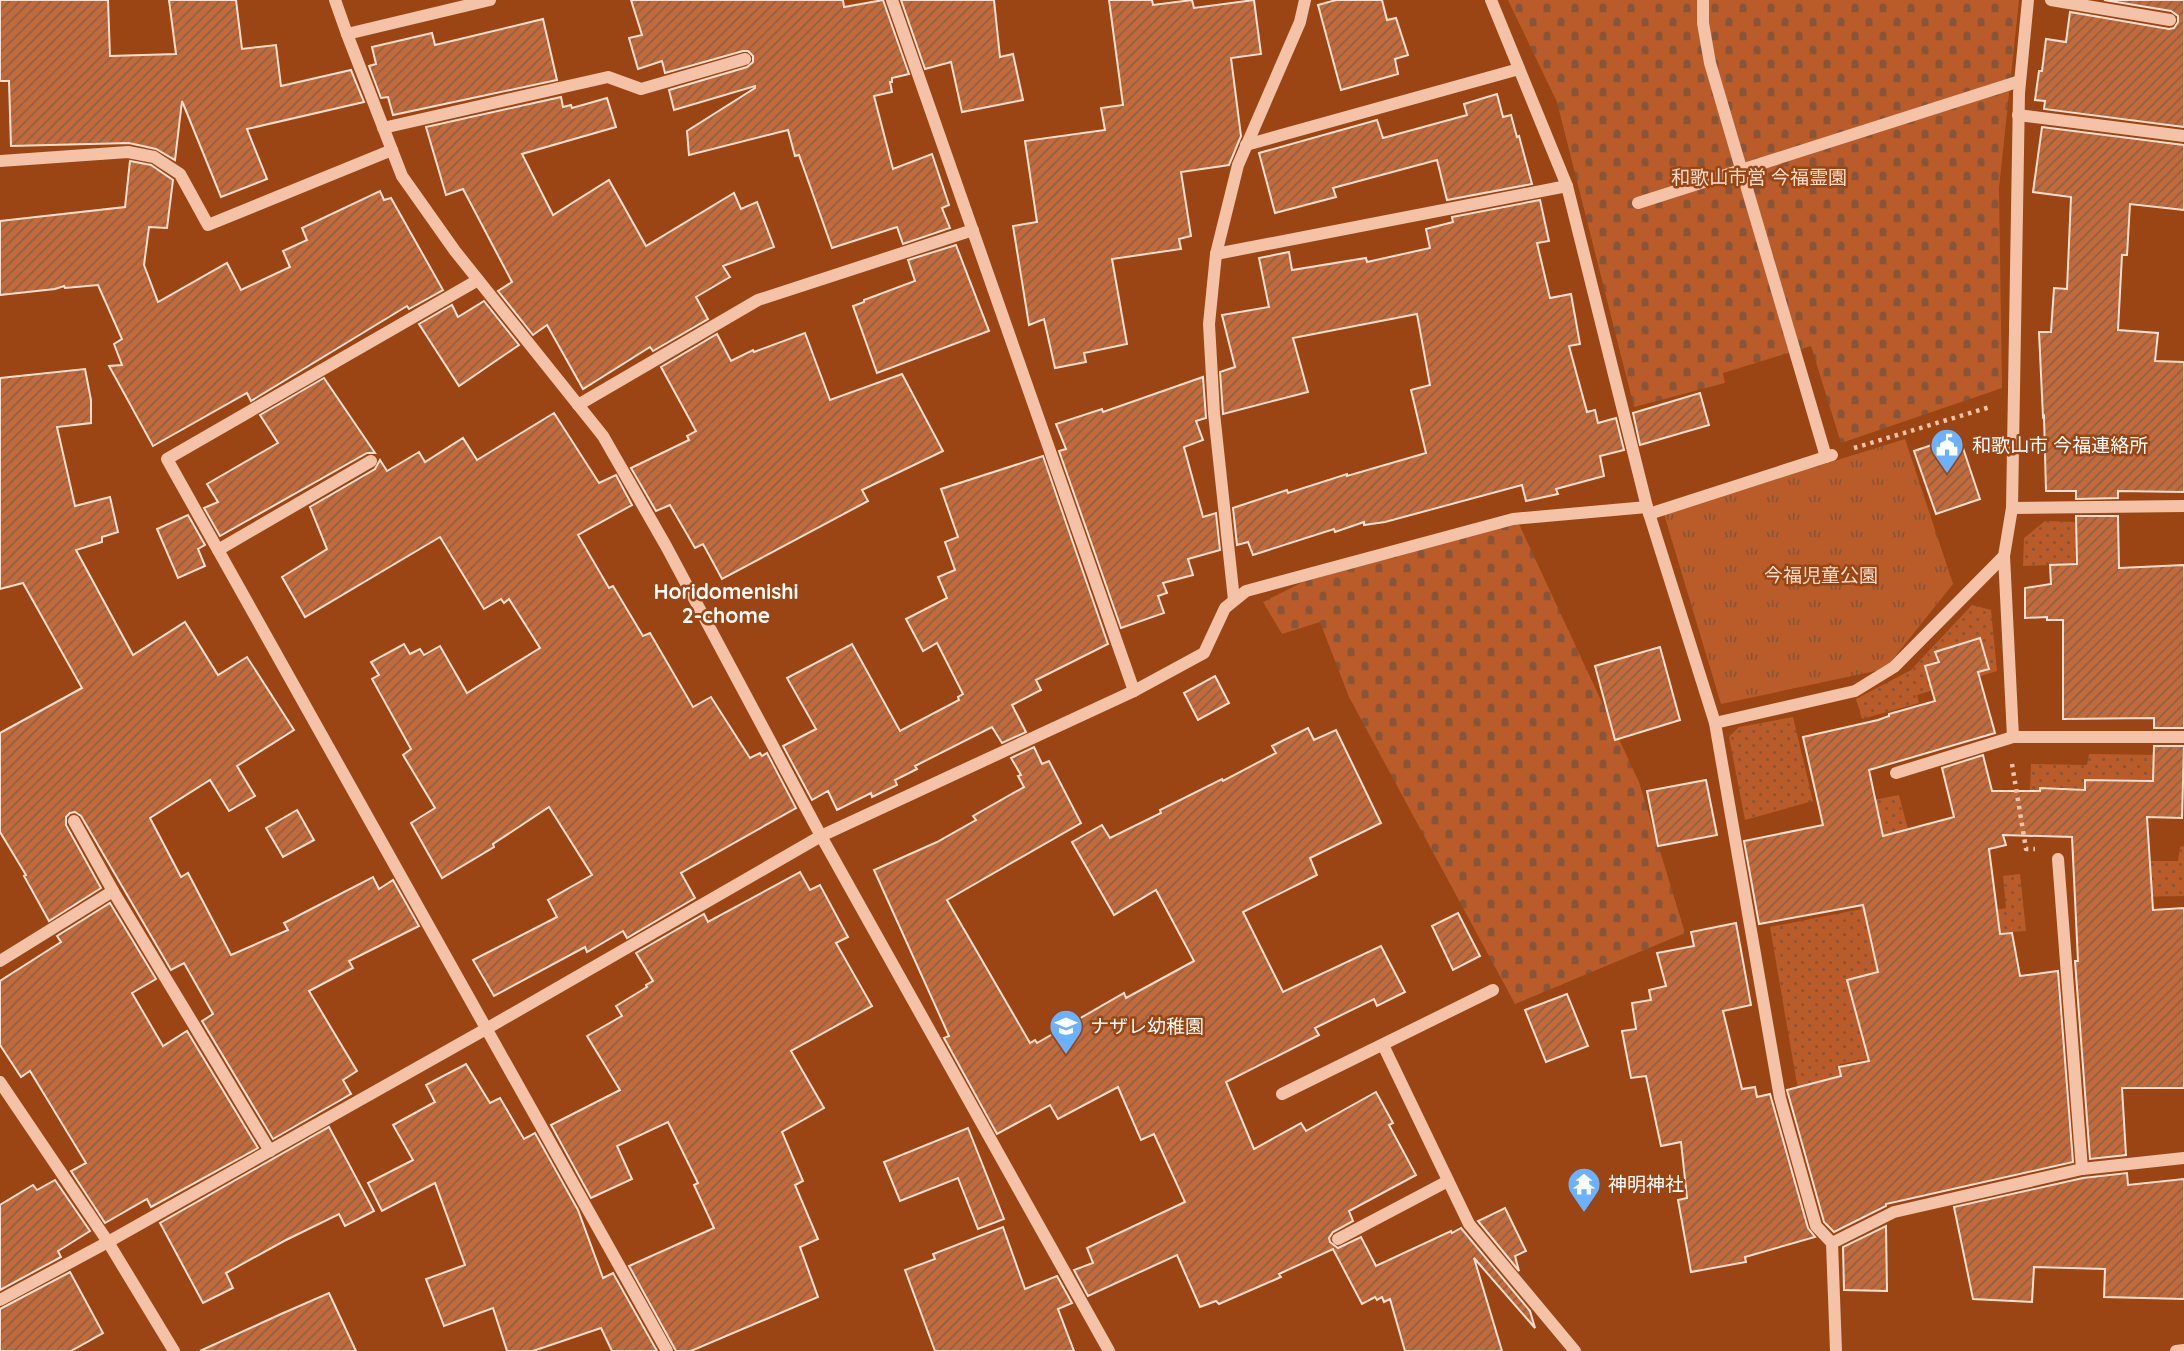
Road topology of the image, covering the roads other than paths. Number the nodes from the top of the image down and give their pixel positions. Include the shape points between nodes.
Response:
1 (335, 0) edge
2 (490, 0) edge
3 (892, 0) edge
4 (1305, 0) edge
5 (1491, 0) edge
6 (1703, 0) edge
7 (2028, 0) edge
8 (2051, 0) edge
9 (2170, 20) dead end
10 (347, 34) junction
11 (745, 59) dead end
12 (1519, 69) junction
13 (2020, 81) junction
14 (2018, 115) junction
15 (383, 128) junction
16 (2184, 136) edge
17 (1246, 145) junction
18 (392, 150) junction
19 (0, 161) edge
20 (1743, 169) junction
21 (1567, 186) junction
22 (1638, 203) dead end
23 (973, 230) junction
24 (1216, 254) junction
25 (478, 280) junction
26 (578, 405) junction
27 (371, 461) dead end
28 (2184, 506) edge
29 (2012, 508) junction
30 (1648, 510) junction
31 (218, 550) junction
32 (2004, 556) junction
33 (1234, 600) junction
34 (1134, 691) junction
35 (1715, 723) junction
36 (2184, 737) edge
37 (2011, 738) junction
38 (1896, 773) dead end
39 (75, 821) dead end
40 (821, 836) junction
41 (2058, 859) road end
42 (113, 891) junction
43 (0, 961) edge
44 (1493, 990) dead end
45 (486, 1029) junction
46 (1383, 1045) junction
47 (0, 1082) edge
48 (1282, 1094) dead end
49 (270, 1151) junction
50 (2184, 1158) edge
51 (2082, 1169) junction
52 (1448, 1181) junction
53 (1338, 1239) dead end
54 (108, 1242) junction
55 (1832, 1243) junction
56 (0, 1300) edge
57 (2184, 1350) edge
58 (174, 1351) edge
59 (667, 1351) edge
60 (1109, 1351) edge
61 (1575, 1351) edge
62 (1836, 1351) edge
63 (2176, 1351) edge

1 - 10 street
2 - 10 street
3 - 23 street
4 - 17 street via 1300,22
5 - 12 street
6 - 20 street via 1710,63
7 - 13 street
8 - 9 street
10 - 15 street
11 - 15 street via 641,89 608,77
12 - 17 street
12 - 21 street
13 - 14 street
13 - 20 street
14 - 16 street
14 - 29 street
15 - 18 street
17 - 24 street
18 - 19 street via 208,225 180,174 154,157 128,152
18 - 25 street via 402,176
20 - 22 street
20 - 30 street via 1829,456
21 - 24 street
21 - 30 street
23 - 26 street via 758,300
23 - 34 street
24 - 33 street via 1209,324
25 - 26 street
25 - 31 street via 167,459
26 - 40 street via 603,436 653,524
27 - 31 street
28 - 29 street
29 - 32 street
30 - 33 street via 1513,519 1246,591
30 - 35 street
31 - 45 street
32 - 35 street via 1894,667 1856,691
32 - 37 street
33 - 34 street via 1225,608 1204,653
34 - 40 street
35 - 55 street via 1780,1098 1815,1226
36 - 37 street
37 - 38 street
39 - 42 street
40 - 45 street
40 - 60 street
41 - 51 street
42 - 43 street
42 - 49 street
44 - 46 street
45 - 49 street
45 - 59 street
46 - 48 street
46 - 52 street
47 - 54 street
49 - 54 street
50 - 51 street
51 - 55 street via 1894,1212
52 - 53 street
52 - 61 street via 1469,1224
54 - 56 street
54 - 58 street
55 - 62 street
57 - 63 street

